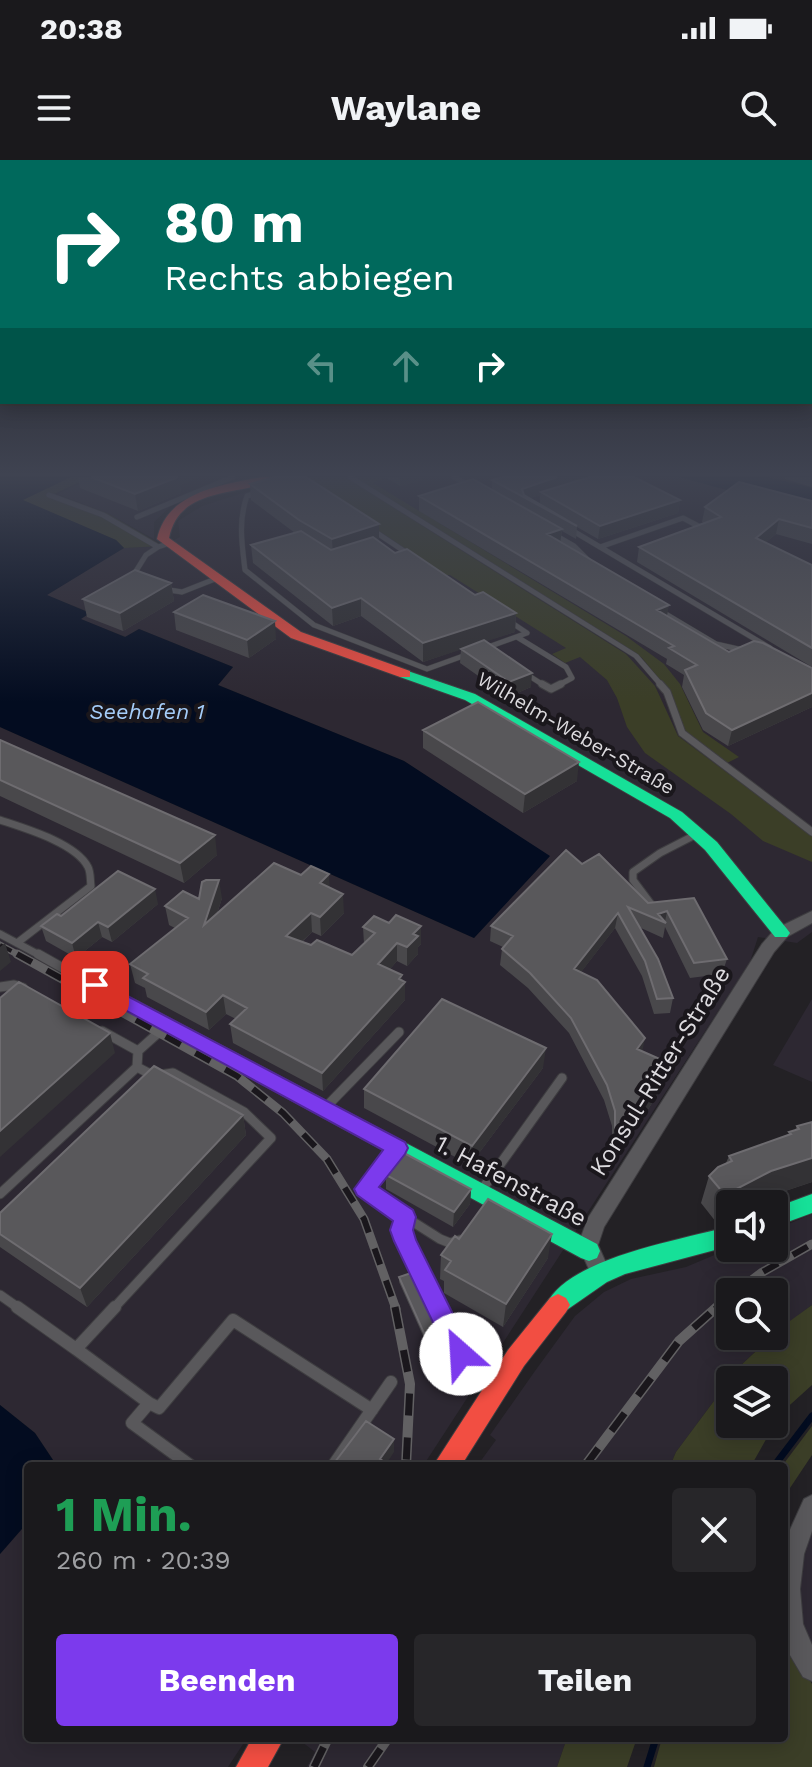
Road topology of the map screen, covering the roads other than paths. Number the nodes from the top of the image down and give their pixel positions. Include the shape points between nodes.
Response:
1 (151, 552) edge
2 (174, 552) edge
3 (243, 552) edge
4 (405, 552) edge
5 (470, 552) edge
6 (580, 552) edge
7 (609, 552) edge
8 (259, 555) edge
9 (638, 556) edge
10 (244, 559) junction
11 (624, 561) junction
12 (602, 573) edge
13 (215, 579) junction
14 (147, 583) edge
15 (156, 587) edge
16 (650, 605) edge
17 (517, 637) junction
18 (326, 638) junction
19 (485, 648) junction
20 (772, 649) edge
21 (761, 654) edge
22 (498, 656) edge
23 (511, 664) edge
24 (0, 820) edge
25 (812, 832) edge
26 (698, 833) junction
27 (657, 912) edge
28 (812, 916) edge
29 (781, 933) junction
30 (0, 934) edge
31 (17, 943) junction
32 (71, 972) joint
33 (0, 987) edge
34 (19, 997) edge
35 (167, 1025) junction
36 (97, 1028) edge
37 (399, 1032) dead end
38 (138, 1051) junction
39 (137, 1067) junction
40 (562, 1078) dead end
41 (324, 1109) junction
42 (397, 1148) junction
43 (0, 1194) edge
44 (485, 1199) junction
45 (812, 1203) edge
46 (788, 1212) edge
47 (405, 1217) junction
48 (467, 1230) edge
49 (716, 1241) edge
50 (589, 1251) junction
51 (600, 1272) junction
52 (0, 1295) edge
53 (76, 1349) junction
54 (391, 1382) dead end
55 (496, 1392) junction
56 (149, 1403) junction
57 (372, 1410) junction
58 (186, 1462) edge
59 (336, 1462) edge
60 (449, 1462) edge
61 (812, 1507) edge
62 (788, 1577) edge
63 (788, 1599) edge
64 (812, 1668) edge
65 (267, 1742) edge
66 (251, 1767) edge

1 - 14 lane via 136,571
2 - 13 street, Wilhelm-Weber-Straße
3 - 10 lane
4 - 17 lane via 527,633
5 - 25 lane via 636,656 667,692 682,733
6 - 12 lane
7 - 11 lane
8 - 10 lane
9 - 11 lane
10 - 18 lane via 245,570
11 - 20 lane
13 - 15 lane via 182,592
13 - 18 street, Wilhelm-Weber-Straße via 296,635
16 - 21 lane via 716,644
17 - 19 lane
17 - 23 lane via 566,667 572,678 551,689
18 - 19 lane via 427,669
18 - 26 street, Wilhelm-Weber-Straße via 470,697 676,815
19 - 22 lane
24 - 31 lane via 74,852 89,868 91,886
26 - 27 lane via 633,872 633,880
26 - 29 street, Wilhelm-Weber-Straße
28 - 29 street, Konsul-Ritter-Straße
29 - 50 street, Konsul-Ritter-Straße via 595,1224
30 - 31 lane
31 - 32 lane
32 - 35 street, 1. Hafenstraße
33 - 34 lane via 28,989
35 - 38 lane
35 - 41 street, 1. Hafenstraße
36 - 38 lane
37 - 41 lane
38 - 39 lane
39 - 43 lane
39 - 53 lane via 154,1076 173,1073 244,1112 271,1138
40 - 44 lane
41 - 42 street, 1. Hafenstraße
42 - 44 street, 1. Hafenstraße
42 - 47 lane via 365,1189
44 - 50 street, 1. Hafenstraße
45 - 46 street
47 - 48 lane via 450,1243
47 - 55 lane via 405,1241 461,1354
49 - 51 street
50 - 51 street
51 - 55 street via 562,1299
52 - 53 lane
53 - 56 lane
54 - 57 lane
55 - 60 street
56 - 57 lane via 159,1408 233,1320
56 - 58 lane via 132,1423
57 - 59 lane
61 - 62 street via 797,1531
63 - 64 street via 795,1641
65 - 66 street

